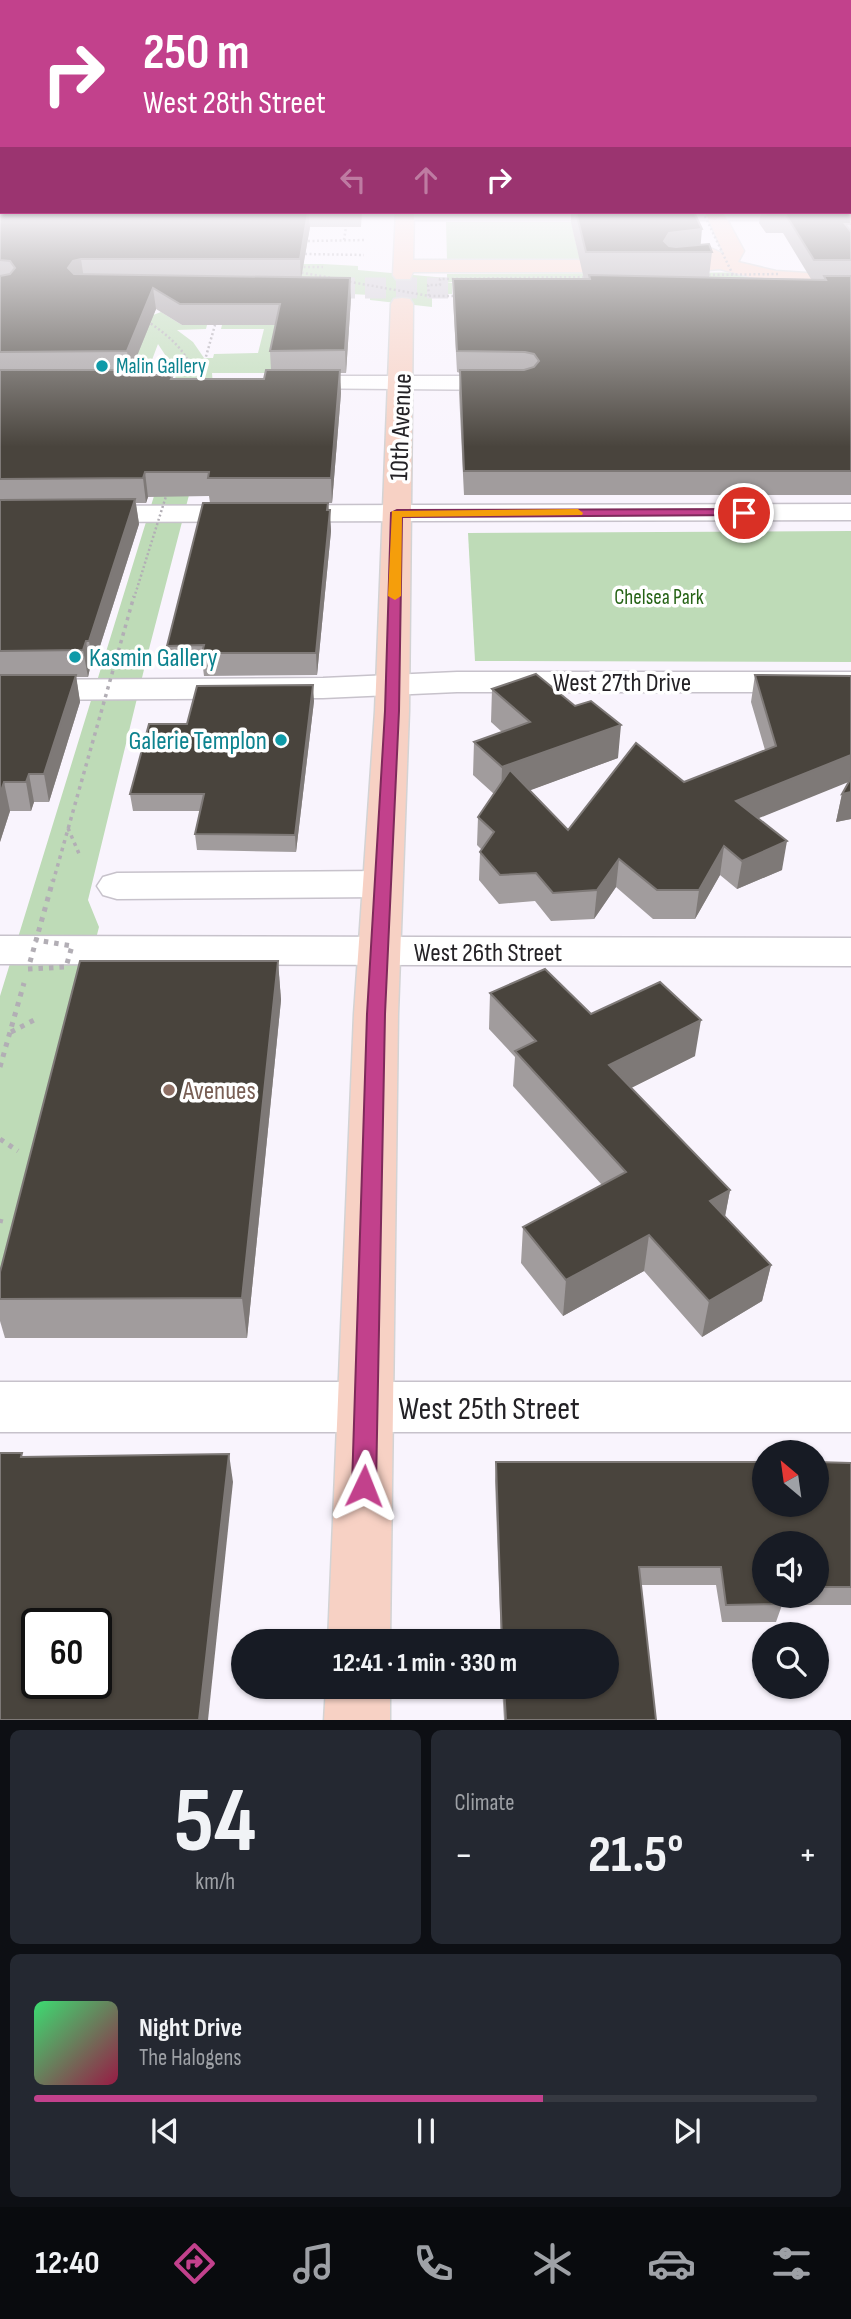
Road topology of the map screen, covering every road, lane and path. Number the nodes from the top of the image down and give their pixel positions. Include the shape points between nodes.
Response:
1 (380, 286) edge
2 (428, 286) edge
3 (429, 296) junction
4 (468, 296) edge
5 (455, 297) tunnel mouth
6 (463, 297) edge
7 (402, 304) dead end
8 (145, 320) edge
9 (215, 325) edge
10 (201, 374) dead end
11 (272, 383) edge
12 (402, 383) junction
13 (523, 383) edge
14 (195, 393) edge
15 (168, 491) edge
16 (0, 513) edge
17 (397, 513) junction
18 (851, 513) edge
19 (851, 682) edge
20 (393, 685) junction
21 (0, 690) edge
22 (68, 828) junction
23 (80, 856) dead end
24 (382, 884) junction
25 (117, 886) dead end
26 (380, 951) junction
27 (851, 952) edge
28 (21, 953) edge
29 (38, 1018) dead end
30 (10, 1032) junction
31 (0, 1067) edge
32 (0, 1139) edge
33 (18, 1151) dead end
34 (0, 1407) edge
35 (851, 1407) edge
36 (366, 1408) junction
37 (359, 1629) edge
38 (358, 1699) edge
39 (357, 1720) edge

1 - 3 path, bridge
2 - 3 path, bridge
3 - 4 path
5 - 6 path
7 - 12 main road, 10th Avenue
8 - 14 path, bridge via 184,352 192,366
9 - 10 path
11 - 12 street
12 - 13 street
12 - 17 main road, 10th Avenue
15 - 22 path, bridge
16 - 17 street
17 - 18 street
17 - 20 main road, 10th Avenue
19 - 20 street, West 27th Drive
20 - 21 street, West 27th Drive
20 - 24 main road, 10th Avenue
22 - 23 path
22 - 28 path, bridge
24 - 25 street
24 - 26 main road, 10th Avenue
26 - 27 street, West 26th Street
26 - 28 street, West 26th Street
26 - 36 main road, 10th Avenue
28 - 28 path, bridge via 72,946 66,967
28 - 30 path
29 - 30 path
30 - 31 path
32 - 33 path
34 - 36 street, West 25th Street
35 - 36 street, West 25th Street
36 - 37 main road, 10th Avenue
38 - 39 main road

